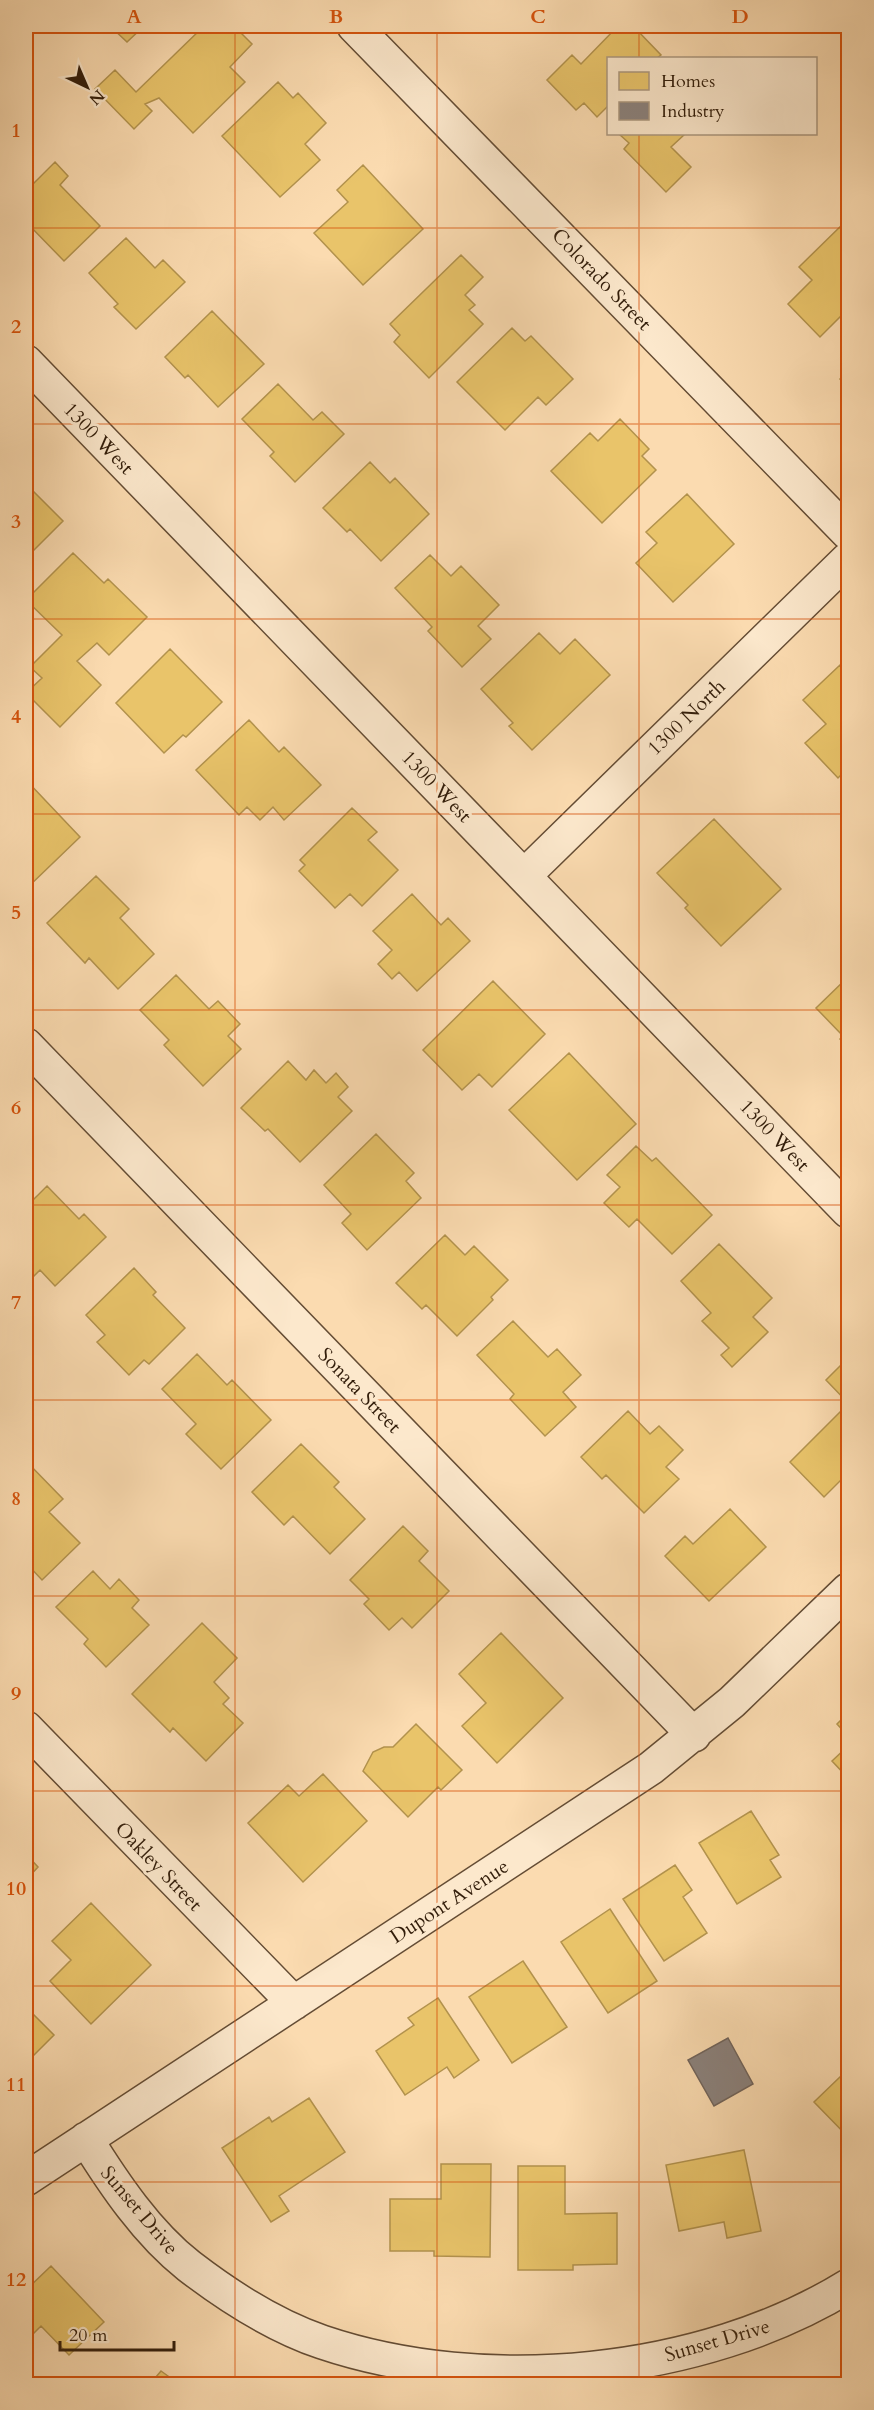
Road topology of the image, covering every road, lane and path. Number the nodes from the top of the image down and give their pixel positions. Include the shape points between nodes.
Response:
1 (354, 26) edge
2 (26, 362) edge
3 (849, 533) edge
4 (849, 559) edge
5 (524, 876) junction
6 (26, 1045) edge
7 (849, 1210) edge
8 (849, 1590) edge
9 (26, 1728) edge
10 (694, 1735) junction
11 (294, 2003) junction
12 (86, 2139) junction
13 (26, 2179) edge
14 (849, 2286) edge

1 - 3 street, Colorado Street
2 - 5 street, 1300 West
4 - 5 street, 1300 North
5 - 7 street, 1300 West
6 - 10 street, Sonata Street
8 - 10 street, Dupont Avenue
9 - 11 street, Oakley Street
10 - 11 street, Dupont Avenue via 651,1768
11 - 12 street, Dupont Avenue
12 - 13 street, Dupont Avenue
12 - 14 street, Sunset Drive via 141,2217 187,2264 280,2324 321,2342 366,2355 471,2370 544,2373 608,2367 725,2341 788,2319

